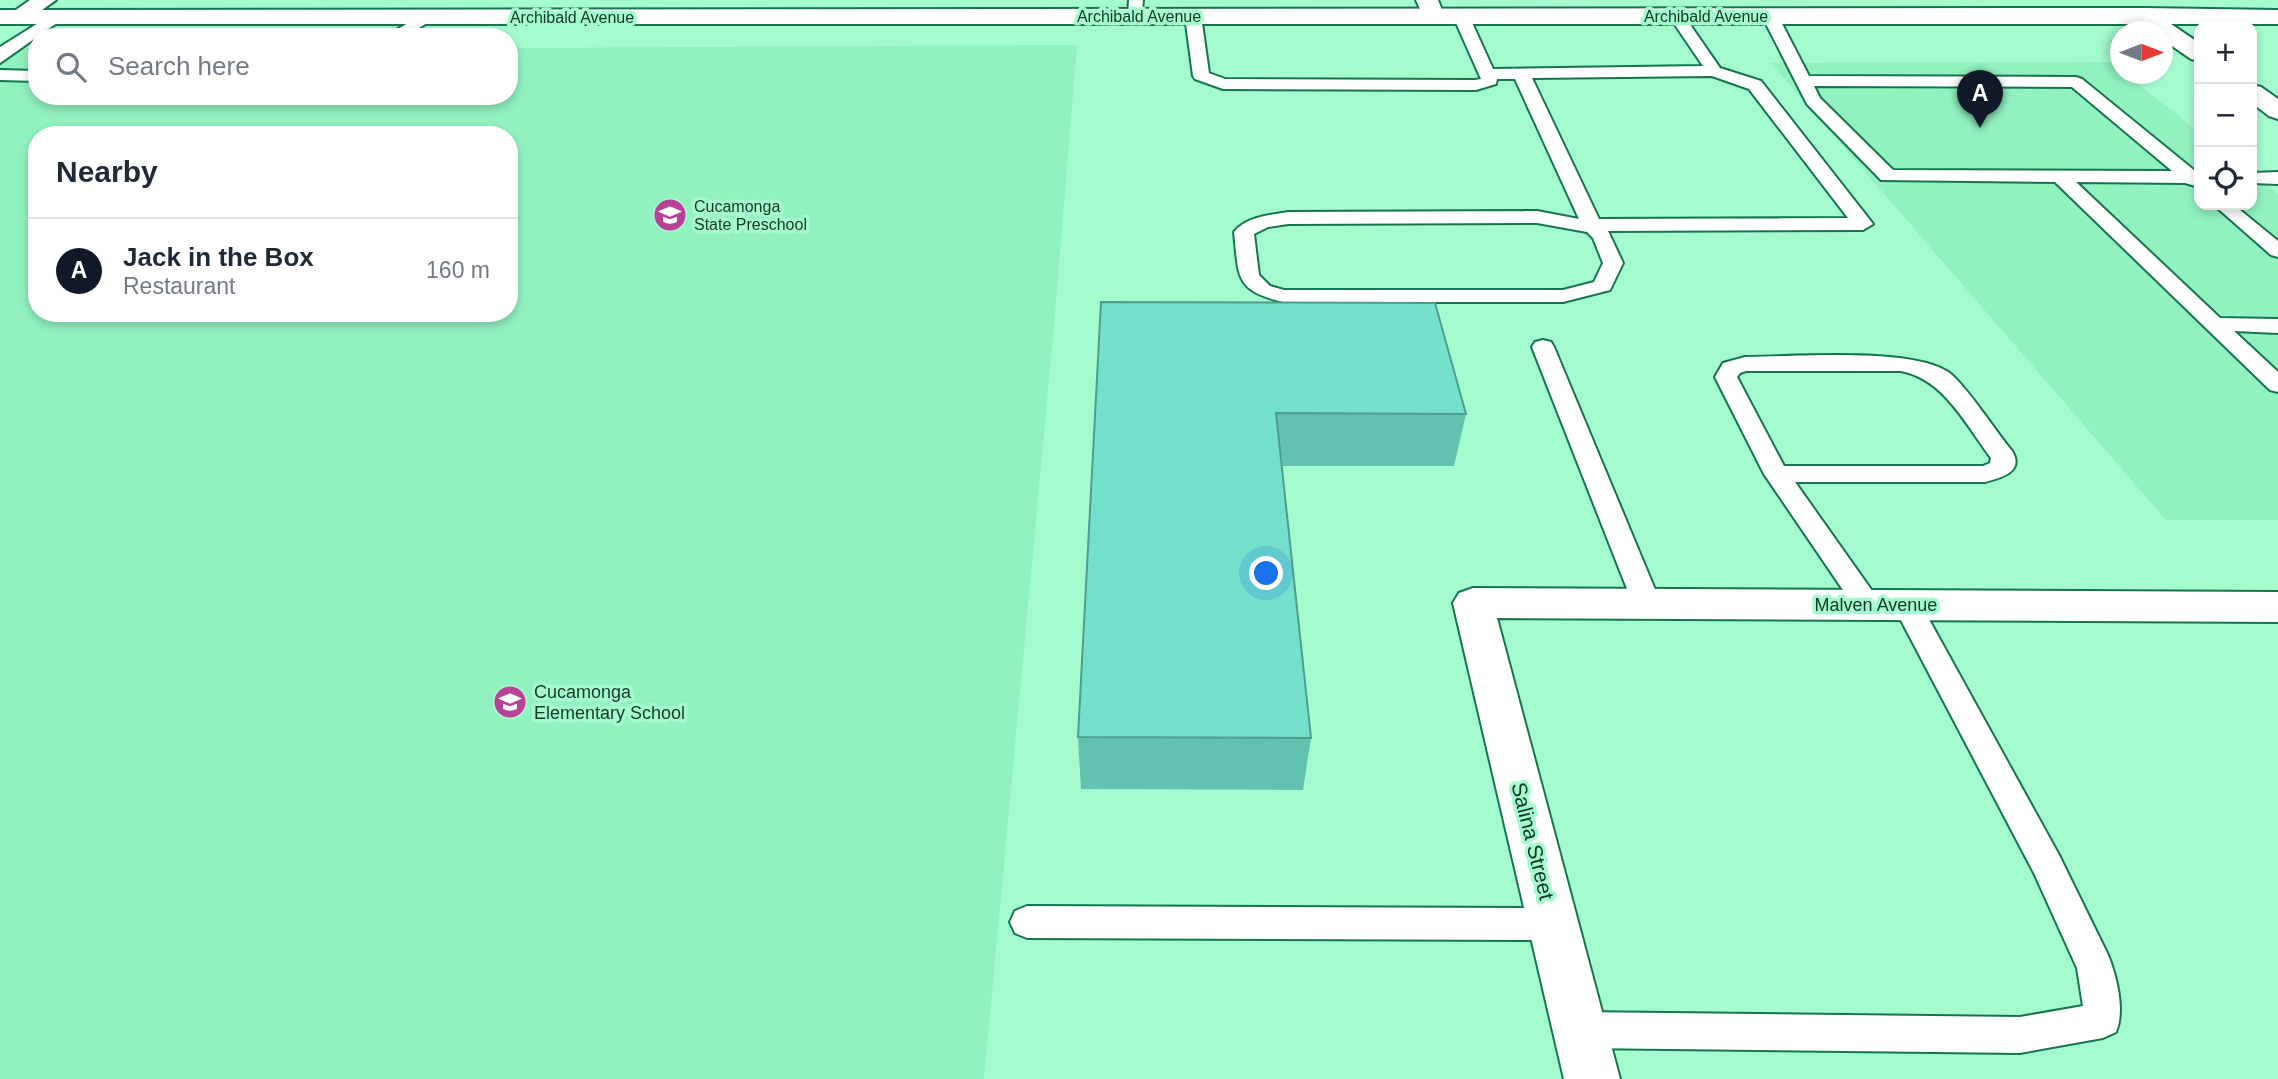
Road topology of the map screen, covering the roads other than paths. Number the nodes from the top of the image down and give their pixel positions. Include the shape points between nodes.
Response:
1 (2123, 0) edge
2 (1136, 8) edge
3 (1430, 8) edge
4 (50, 9) edge
5 (424, 11) edge
6 (1193, 16) junction
7 (1461, 16) junction
8 (1677, 16) junction
9 (1770, 16) junction
10 (2148, 17) junction
11 (2278, 17) edge
12 (6, 19) edge
13 (30, 28) edge
14 (404, 28) edge
15 (28, 30) edge
16 (2194, 50) edge
17 (0, 58) edge
18 (1714, 71) junction
19 (1521, 73) junction
20 (1487, 74) junction
21 (0, 75) edge
22 (28, 76) edge
23 (1804, 81) junction
24 (2257, 96) edge
25 (2278, 111) edge
26 (2060, 177) junction
27 (2194, 178) edge
28 (2257, 178) edge
29 (2278, 178) edge
30 (2194, 180) edge
31 (2229, 210) edge
32 (1593, 227) junction
33 (2278, 251) edge
34 (2214, 324) junction
35 (2278, 326) edge
36 (1543, 347) dead end
37 (2278, 384) edge
38 (1776, 474) junction
39 (1474, 603) joint
40 (1647, 604) junction
41 (1868, 605) junction
42 (1907, 605) junction
43 (2278, 607) edge
44 (1027, 922) dead end
45 (1554, 924) junction
46 (1580, 1030) junction
47 (1592, 1079) edge

1 - 10 main road
2 - 5 main road, Archibald Avenue
2 - 6 main road, Archibald Avenue
3 - 6 main road, Archibald Avenue
3 - 7 main road, Archibald Avenue
4 - 5 main road, Archibald Avenue
4 - 12 main road, Archibald Avenue
4 - 13 lane
5 - 14 lane
6 - 20 lane via 1201,76 1223,84 1476,85 1490,81
7 - 8 main road, Archibald Avenue
7 - 20 lane
8 - 9 main road, Archibald Avenue
8 - 18 lane
9 - 10 main road, Archibald Avenue
9 - 23 lane
10 - 11 main road, Archibald Avenue
10 - 16 main road
15 - 17 lane
18 - 19 lane
18 - 32 lane via 1755,85 1863,224
19 - 20 lane
19 - 32 lane
21 - 22 lane
23 - 26 lane via 1812,100 1888,176
23 - 27 lane via 2076,82
24 - 25 main road
26 - 30 lane
26 - 34 lane
28 - 29 lane
31 - 33 lane
32 - 32 lane via 1537,217 1288,218 1263,222 1244,232 1249,277 1263,290 1283,296 1563,296 1603,286 1613,263
34 - 35 lane
34 - 37 lane
36 - 40 lane
38 - 38 lane via 1726,377 1731,368 1745,364 1901,364 1923,368 1943,379 2003,457 2002,468 1985,474
38 - 41 lane
39 - 40 main road, Malven Avenue
39 - 45 main road, Salina Street
40 - 41 main road, Malven Avenue
41 - 42 main road, Malven Avenue
42 - 43 main road, Malven Avenue
42 - 46 lane via 2047,865 2095,967 2103,1020 2020,1035
44 - 45 lane
45 - 46 main road, Salina Street
46 - 47 main road, Salina Street

